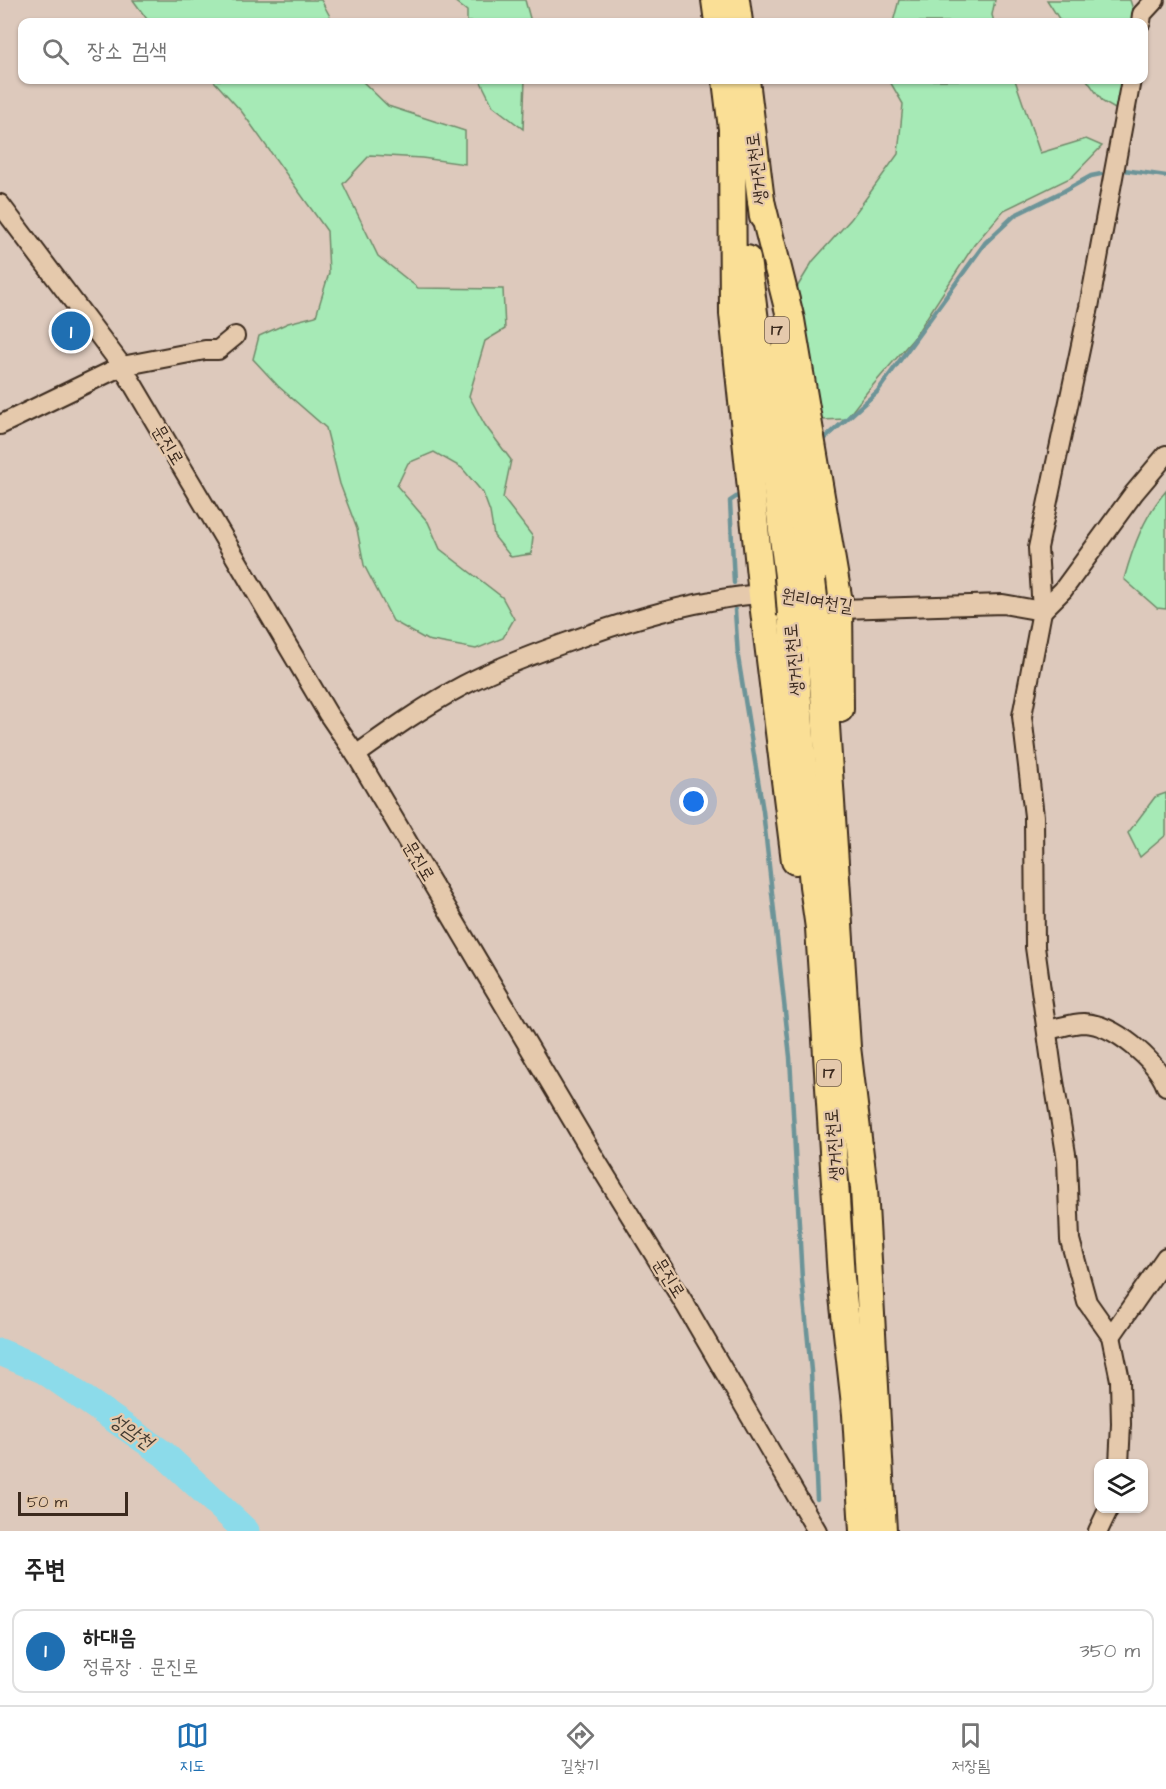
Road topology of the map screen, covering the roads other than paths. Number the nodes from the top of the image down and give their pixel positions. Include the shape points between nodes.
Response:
1 (715, 0) edge
2 (736, 0) edge
3 (1155, 0) edge
4 (717, 18) edge
5 (738, 18) edge
6 (1142, 18) edge
7 (726, 84) edge
8 (746, 84) edge
9 (1130, 84) edge
10 (732, 130) junction
11 (761, 201) junction
12 (0, 204) edge
13 (235, 336) dead end
14 (122, 366) junction
15 (0, 425) edge
16 (1166, 455) edge
17 (800, 578) junction
18 (762, 595) junction
19 (1042, 611) junction
20 (828, 612) junction
21 (356, 755) junction
22 (823, 1006) junction
23 (1047, 1030) junction
24 (1166, 1086) edge
25 (1166, 1257) edge
26 (1111, 1336) junction
27 (1119, 1459) edge
28 (1107, 1513) edge
29 (817, 1531) edge
30 (863, 1531) edge
31 (883, 1531) edge
32 (1098, 1531) edge

1 - 4 highway
2 - 5 highway
3 - 6 street
7 - 10 highway, 생거진천로 / 17
8 - 11 highway, 생거진천로 / 17
9 - 19 street via 1089,307 1038,548
10 - 17 highway, 생거진천로 / 17 via 752,299
10 - 18 highway via 733,314
11 - 17 highway, 생거진천로 / 17 via 787,408
11 - 20 highway via 791,320
12 - 14 street, 문진로
13 - 14 street via 218,350
14 - 15 street
14 - 21 street, 문진로
16 - 19 street via 1063,590
17 - 20 highway, 17, bridge
17 - 22 highway, 생거진천로 / 17, bridge via 791,615
18 - 20 street, 원리여천길 via 788,595
18 - 21 street, 원리여천길 via 647,614 524,658 464,685
18 - 22 highway via 794,854
19 - 20 street, 원리여천길 via 1003,604
19 - 23 street via 1022,716 1034,816 1035,947
20 - 31 highway, 생거진천로 / 17 via 825,695 847,1047 864,1188
21 - 29 street, 문진로
22 - 30 highway, 생거진천로 / 17
23 - 24 street via 1084,1023 1106,1028 1140,1051 1162,1075
23 - 26 street via 1067,1160 1070,1240 1087,1302
25 - 26 street
26 - 27 street via 1120,1380
28 - 32 street

